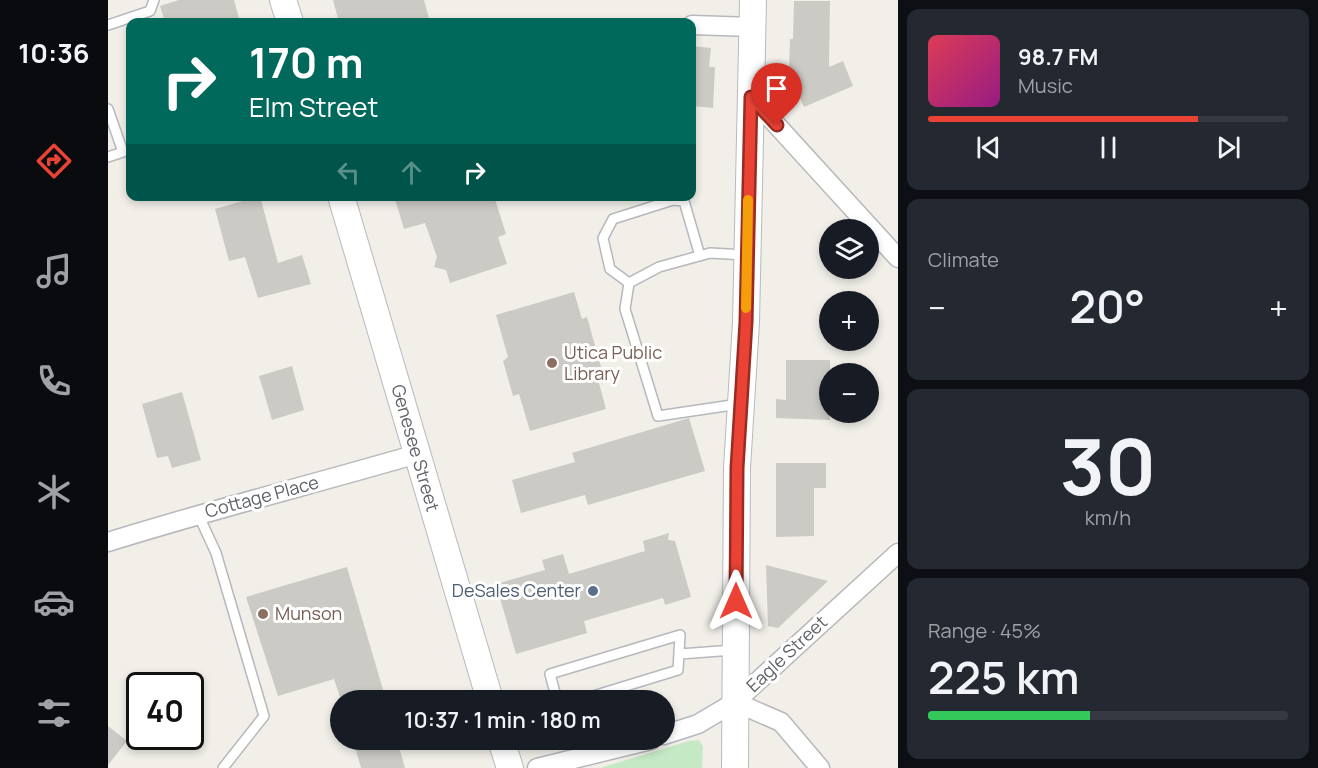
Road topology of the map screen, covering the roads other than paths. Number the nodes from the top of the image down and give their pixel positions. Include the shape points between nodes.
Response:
1 (154, 0) edge
2 (283, 0) edge
3 (753, 0) edge
4 (128, 18) edge
5 (289, 18) edge
6 (126, 19) edge
7 (108, 25) edge
8 (696, 25) edge
9 (752, 27) junction
10 (751, 97) junction
11 (108, 109) edge
12 (126, 149) edge
13 (126, 151) edge
14 (108, 157) edge
15 (342, 201) edge
16 (670, 201) edge
17 (684, 201) edge
18 (700, 255) junction
19 (747, 255) junction
20 (898, 258) edge
21 (628, 283) junction
22 (741, 403) junction
23 (417, 454) junction
24 (198, 514) junction
25 (108, 542) edge
26 (898, 553) edge
27 (735, 650) junction
28 (680, 654) junction
29 (487, 690) edge
30 (554, 690) edge
31 (613, 690) edge
32 (735, 702) junction
33 (675, 731) edge
34 (504, 750) edge
35 (610, 750) edge
36 (223, 768) edge
37 (510, 768) edge
38 (537, 768) edge
39 (735, 768) edge
40 (820, 768) edge

1 - 4 lane via 150,10
2 - 5 street
3 - 9 street
6 - 7 lane
8 - 9 street
9 - 10 street
10 - 19 street
10 - 20 street
11 - 12 lane
13 - 14 lane
15 - 23 street, Genesee Street
16 - 21 lane via 613,219 603,238 610,269
17 - 18 lane
18 - 19 lane
18 - 21 lane via 659,267
19 - 22 street
21 - 22 lane via 625,309 658,416
22 - 27 street
23 - 24 street, Cottage Place
23 - 29 street, Genesee Street
24 - 25 street, Cottage Place
24 - 36 lane via 216,553 264,716
26 - 32 street, Eagle Street
27 - 28 lane
27 - 32 street
28 - 30 lane via 680,635 550,674
28 - 31 lane via 678,670
32 - 33 street, Eagle Street via 698,724
32 - 39 street
32 - 40 street via 781,722
34 - 37 street
35 - 38 street

